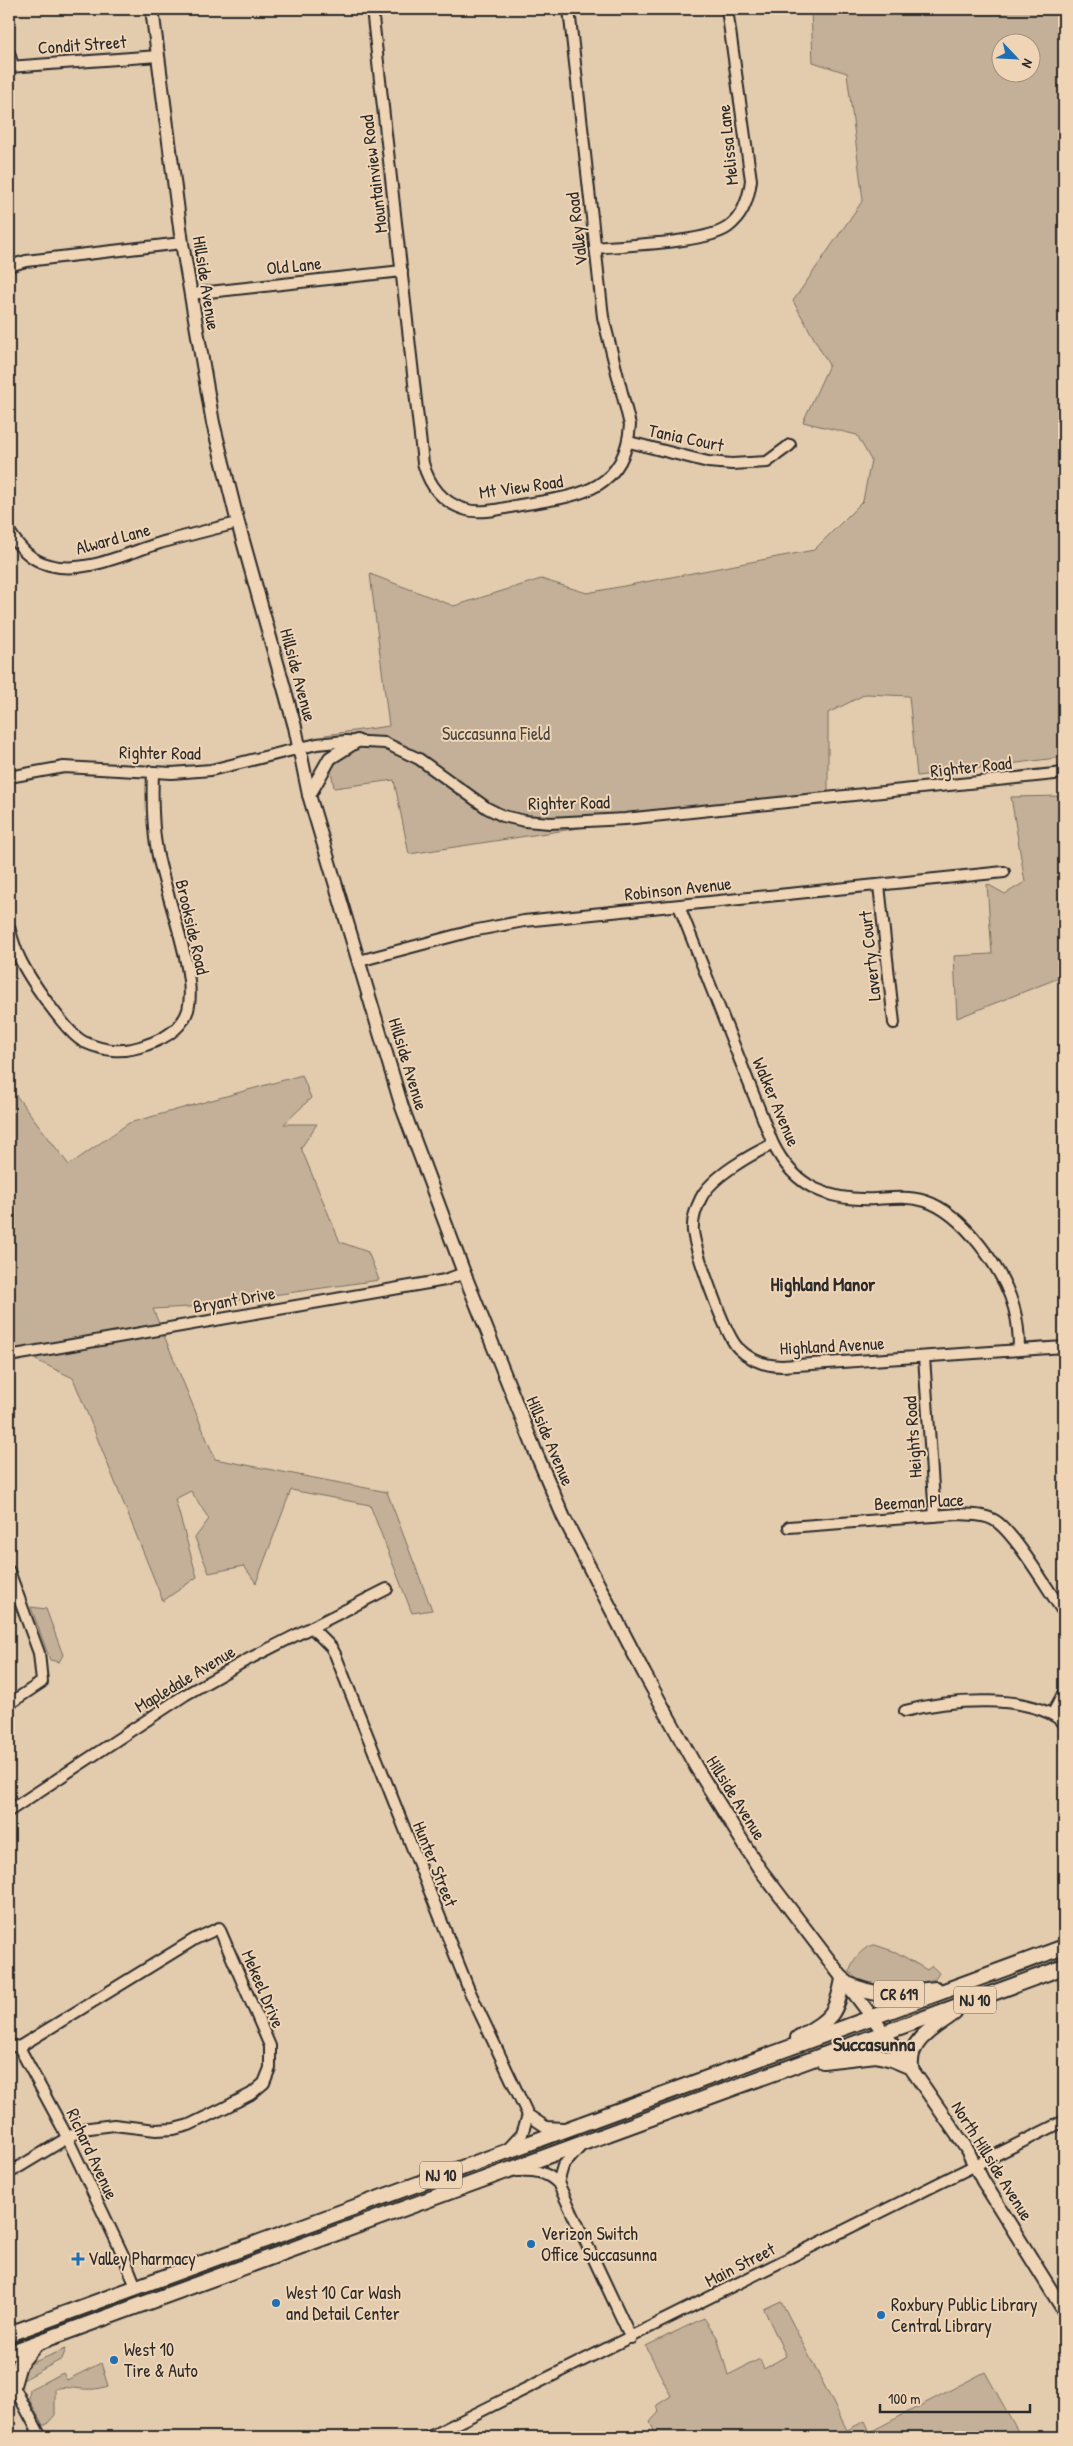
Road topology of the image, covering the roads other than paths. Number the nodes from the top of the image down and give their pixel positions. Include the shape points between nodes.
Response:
1 (152, 9) edge
2 (372, 9) edge
3 (569, 9) edge
4 (727, 9) edge
5 (9, 53) edge
6 (158, 56) junction
7 (11, 67) edge
8 (182, 243) junction
9 (595, 248) junction
10 (9, 266) edge
11 (402, 271) junction
12 (190, 294) junction
13 (408, 336) joint
14 (629, 442) junction
15 (790, 444) dead end
16 (238, 523) junction
17 (9, 531) edge
18 (357, 741) junction
19 (299, 749) junction
20 (153, 772) junction
21 (1064, 773) edge
22 (9, 777) edge
23 (309, 795) junction
24 (1004, 872) dead end
25 (879, 885) junction
26 (679, 906) junction
27 (9, 927) edge
28 (359, 961) junction
29 (894, 1023) dead end
30 (773, 1144) junction
31 (464, 1273) junction
32 (1064, 1346) edge
33 (1019, 1350) junction
34 (9, 1356) edge
35 (924, 1356) junction
36 (935, 1516) junction
37 (789, 1527) dead end
38 (9, 1571) edge
39 (387, 1589) dead end
40 (1064, 1614) edge
41 (312, 1628) junction
42 (1064, 1692) edge
43 (9, 1704) edge
44 (905, 1711) dead end
45 (1052, 1713) junction
46 (1064, 1723) edge
47 (9, 1811) edge
48 (1064, 1947) edge
49 (1064, 1967) edge
50 (845, 1982) junction
51 (952, 1989) junction
52 (971, 2002) junction
53 (874, 2018) junction
54 (885, 2033) junction
55 (14, 2046) edge
56 (770, 2054) junction
57 (793, 2066) junction
58 (911, 2067) junction
59 (528, 2115) junction
60 (1064, 2121) edge
61 (568, 2129) junction
62 (66, 2138) junction
63 (587, 2142) junction
64 (504, 2153) junction
65 (976, 2166) junction
66 (508, 2171) junction
67 (9, 2173) edge
68 (558, 2184) junction
69 (136, 2287) junction
70 (1064, 2312) edge
71 (35, 2324) junction
72 (9, 2327) edge
73 (9, 2334) edge
74 (631, 2338) junction
75 (41, 2341) junction
76 (9, 2353) edge
77 (11, 2384) edge
78 (41, 2437) edge
79 (429, 2437) edge

1 - 6 main road, Hillside Avenue / CR 619
2 - 11 street, Mountainview Road
3 - 9 street, Valley Road
4 - 9 street, Melissa Lane via 751,180 745,204 728,227 704,237
5 - 7 street
6 - 7 street, Condit Street
6 - 8 main road, Hillside Avenue / CR 619
8 - 10 street via 26,261
8 - 12 main road, Hillside Avenue / CR 619
9 - 14 street, Valley Road via 603,317 630,425
11 - 12 street, Old Lane
11 - 13 street, Mountainview Road
12 - 16 main road, Hillside Avenue / CR 619 via 213,423
13 - 14 street, Mt View Road via 423,464 428,480 447,502 466,510 486,511 574,496 604,481 625,456
14 - 15 street, Tania Court via 708,462 732,464 768,462
16 - 17 street, Alward Lane via 89,565 66,567 49,565 33,558
16 - 19 main road, Hillside Avenue / CR 619
18 - 19 street, Righter Road via 335,741
18 - 21 street, Righter Road via 385,743 405,751 503,816 550,823 625,819
18 - 23 main road via 330,758
19 - 20 street, Righter Road via 211,770
19 - 23 main road, Hillside Avenue / CR 619
20 - 22 street, Righter Road via 64,767
20 - 27 street, Brookside Road via 152,815 157,852 186,964 190,993 188,1011 176,1029 159,1040 115,1052 78,1039 63,1023 20,960
23 - 28 main road, Hillside Avenue / CR 619
24 - 25 street, Robinson Avenue
25 - 26 street, Robinson Avenue
25 - 29 street, Laverty Court
26 - 28 street, Robinson Avenue via 524,921 472,931
26 - 30 street, Walker Avenue
28 - 31 main road, Hillside Avenue / CR 619 via 399,1099
30 - 33 street, Walker Avenue via 797,1176 824,1194 846,1199 905,1197 924,1201 952,1216 994,1266 1009,1292 1019,1328
30 - 35 street, Highland Avenue via 718,1179 702,1196 693,1219 696,1245 734,1343 753,1359 773,1366
31 - 34 street, Bryant Drive via 445,1280
31 - 50 main road, Hillside Avenue / CR 619 via 513,1401 564,1518 644,1673 745,1846 786,1906
32 - 33 street, Highland Avenue
33 - 35 street, Highland Avenue
35 - 36 street, Heights Road
36 - 37 street, Beeman Place
36 - 40 street, Beeman Place via 980,1515 994,1520 1014,1540
38 - 43 street via 39,1653 42,1682
39 - 41 street, Mapledale Avenue
41 - 47 street, Mapledale Avenue via 245,1661 185,1696
41 - 59 street, Hunter Street via 335,1654 469,1990
42 - 45 street
44 - 45 street via 935,1703 1015,1703
45 - 46 street
48 - 51 highway, NJ 10
49 - 52 highway, NJ 10
50 - 51 highway, CR 619 via 867,1992 884,1995
50 - 53 main road, Hillside Avenue / CR 619
50 - 56 highway via 837,2007 830,2016
51 - 53 highway, NJ 10
52 - 54 highway, NJ 10
52 - 58 highway via 921,2037 912,2054
53 - 54 main road, Hillside Avenue / CR 619
53 - 56 highway, NJ 10
54 - 57 highway, NJ 10
54 - 58 main road, North Hillside Avenue / CR 619
55 - 62 street, Richard Avenue
55 - 62 street, Mekeel Drive via 219,1928 270,2046 270,2068 264,2083 251,2094 189,2125 156,2130 99,2126 77,2131
56 - 61 highway, NJ 10
57 - 58 highway via 876,2055
57 - 63 highway, NJ 10
58 - 65 main road, North Hillside Avenue / CR 619
59 - 61 street via 546,2127
59 - 64 street via 522,2134
60 - 65 street, Main Street
61 - 64 highway, NJ 10
62 - 67 street
62 - 69 street, Richard Avenue
63 - 66 highway, NJ 10
63 - 68 street via 575,2150 564,2164
64 - 69 highway, NJ 10
65 - 70 main road, North Hillside Avenue
65 - 74 street, Main Street
66 - 68 street via 539,2171
66 - 75 highway, NJ 10
68 - 74 street
69 - 71 highway, NJ 10
71 - 72 street
71 - 73 highway, NJ 10
74 - 79 street, Main Street
75 - 76 highway, NJ 10
75 - 77 highway via 22,2358
77 - 78 street

